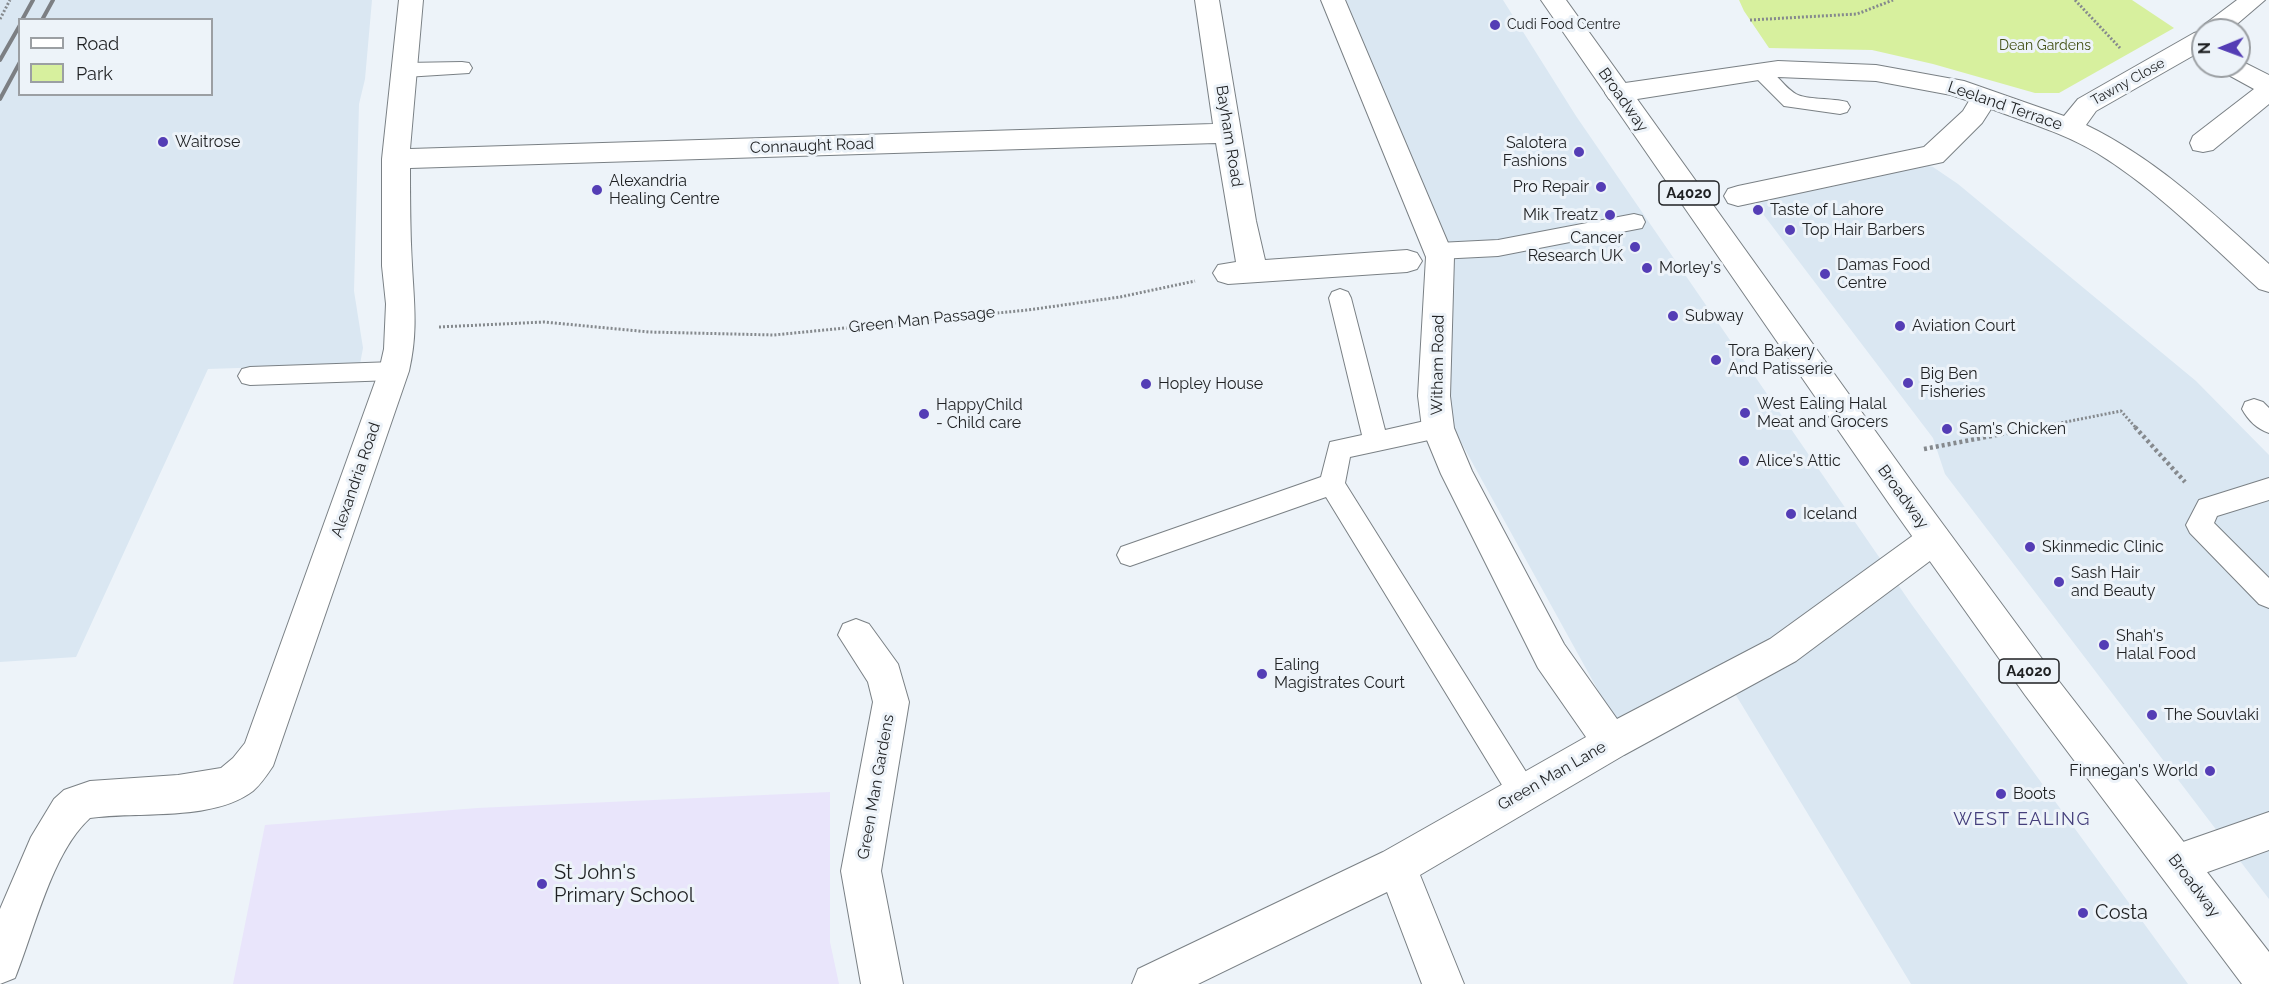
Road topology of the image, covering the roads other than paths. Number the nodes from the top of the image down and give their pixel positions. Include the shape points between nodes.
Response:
1 (411, 0) edge
2 (1207, 0) edge
3 (1333, 0) edge
4 (1553, 0) edge
5 (2253, 0) edge
6 (2231, 18) edge
7 (2191, 48) edge
8 (462, 68) dead end
9 (405, 70) junction
10 (1759, 71) junction
11 (2251, 77) edge
12 (2269, 88) edge
13 (1618, 93) junction
14 (1985, 96) junction
15 (1840, 107) dead end
16 (2069, 128) junction
17 (1228, 133) junction
18 (2203, 142) dead end
19 (396, 159) junction
20 (1738, 196) dead end
21 (1634, 222) dead end
22 (1407, 261) dead end
23 (1439, 261) junction
24 (2269, 281) edge
25 (1340, 298) dead end
26 (394, 371) junction
27 (250, 376) dead end
28 (1438, 428) junction
29 (1376, 442) junction
30 (1332, 484) junction
31 (2269, 489) edge
32 (1934, 539) junction
33 (1130, 555) dead end
34 (2269, 596) edge
35 (856, 635) dead end
36 (1611, 742) junction
37 (1522, 793) junction
38 (2269, 831) edge
39 (2177, 863) junction
40 (1397, 867) junction
41 (0, 963) edge
42 (882, 984) edge
43 (1153, 984) edge
44 (1443, 984) edge
45 (2268, 984) edge

1 - 9 street, Alexandria Road
2 - 17 street, Bayham Road
3 - 23 street, Witham Road
4 - 13 street, Broadway / A4020
5 - 6 street, Tawny Close
7 - 16 street, Tawny Close via 2087,105
8 - 9 lane
9 - 19 street, Alexandria Road
10 - 13 street, Leeland Terrace
10 - 14 street, Leeland Terrace via 1876,72
10 - 15 lane via 1791,101
11 - 12 street
12 - 18 street
13 - 32 street, Broadway / A4020
14 - 16 street, Leeland Terrace
14 - 20 street via 1973,117 1934,155
16 - 24 street, Leeland Terrace via 2106,146 2179,198
17 - 19 street, Connaught Road
17 - 22 street, Bayham Road via 1240,272
19 - 26 street, Alexandria Road via 401,304
21 - 23 lane
23 - 28 street, Witham Road via 1434,396
25 - 29 lane
26 - 27 lane
26 - 41 street, Alexandria Road via 260,753 235,781 213,788 77,803 59,821
28 - 29 lane
28 - 36 street, Witham Road via 1457,474 1551,656
29 - 30 lane via 1339,449
30 - 33 lane
30 - 37 lane
31 - 34 lane via 2208,508 2199,525
32 - 36 street, Green Man Lane via 1783,650
32 - 39 street, Broadway / A4020 via 2038,683
35 - 42 street, Green Man Gardens via 885,676 891,702 861,871
36 - 37 street, Green Man Lane
37 - 40 street, Green Man Lane
38 - 39 street
39 - 45 street, Broadway / A4020
40 - 43 street, Green Man Lane
40 - 44 street

